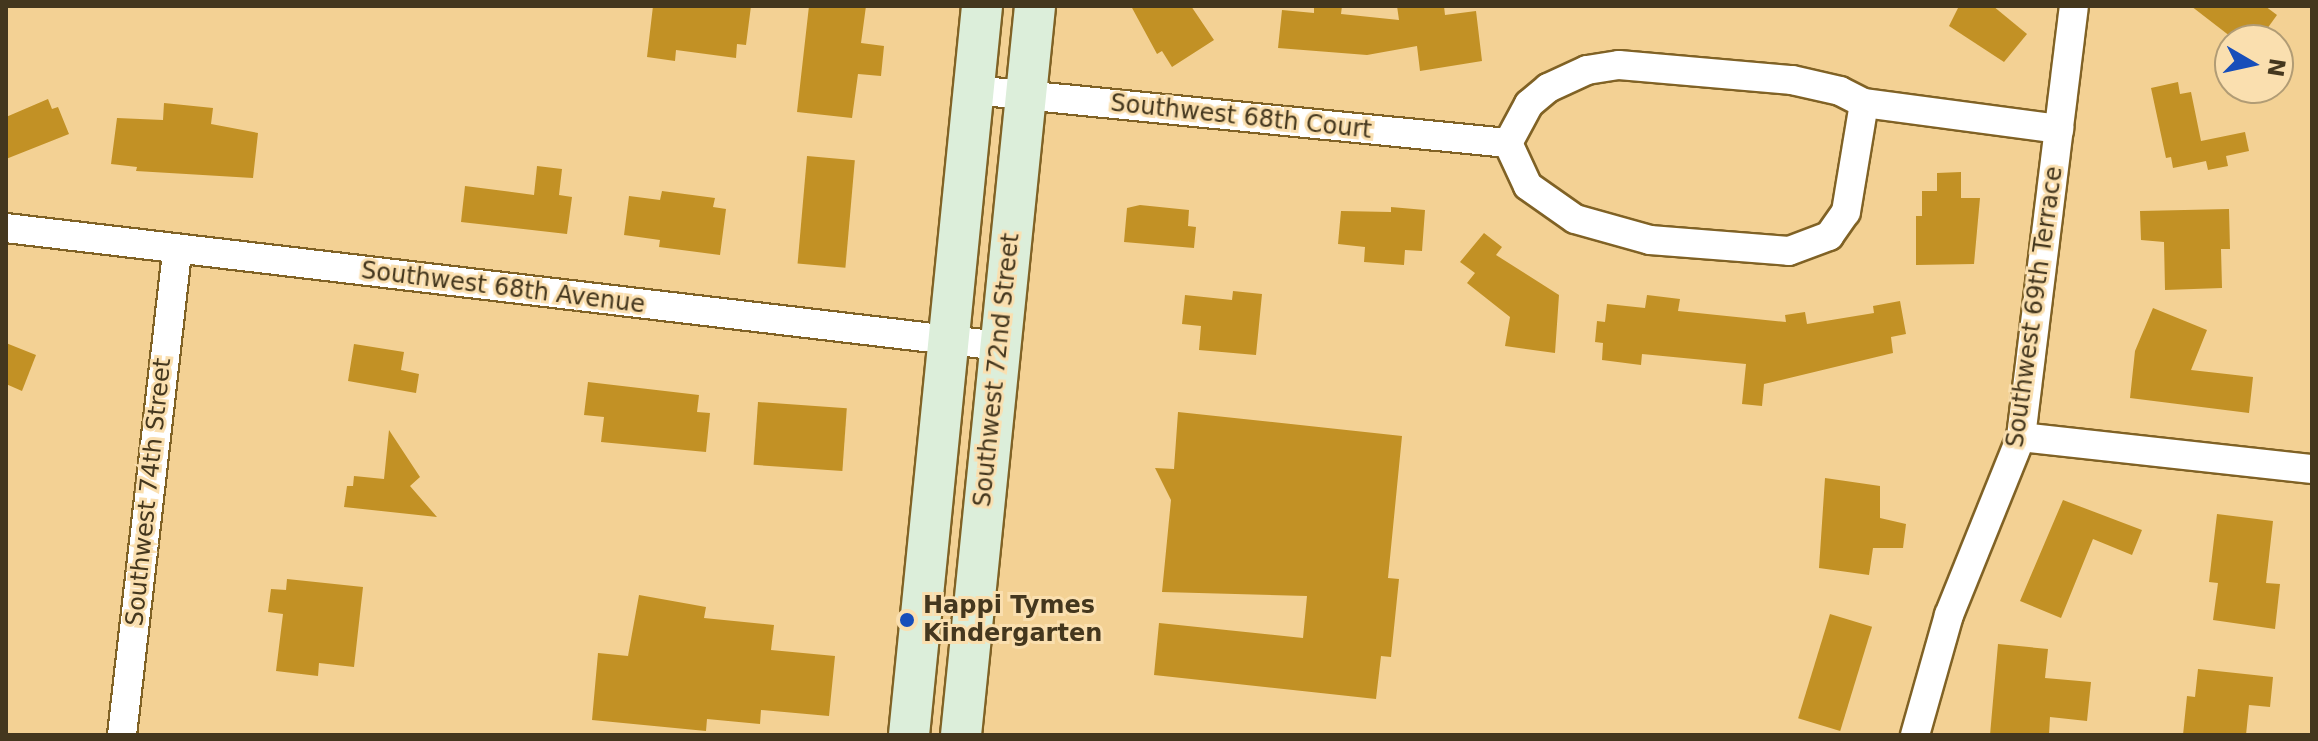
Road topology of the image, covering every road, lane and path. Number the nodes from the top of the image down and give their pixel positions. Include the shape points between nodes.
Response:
1 (982, 6) edge
2 (1035, 6) edge
3 (2074, 6) edge
4 (973, 90) junction
5 (1025, 94) junction
6 (1864, 103) junction
7 (2059, 129) junction
8 (1508, 143) junction
9 (6, 228) edge
10 (177, 249) junction
11 (948, 340) junction
12 (1000, 346) junction
13 (2021, 437) junction
14 (2312, 469) edge
15 (122, 735) edge
16 (909, 735) edge
17 (961, 735) edge
18 (1915, 735) edge

1 - 4 main road
2 - 5 main road, Southwest 72nd Street
3 - 7 street, Southwest 69th Terrace
4 - 5 street, Southwest 68th Court
4 - 11 main road
5 - 8 street, Southwest 68th Court
5 - 12 main road, Southwest 72nd Street
6 - 7 street
6 - 8 street via 1840,91 1792,80 1619,65 1587,70 1548,88 1529,104
6 - 8 street via 1846,212 1829,236 1789,251 1650,240 1588,224 1554,208 1528,186
7 - 13 street, Southwest 69th Terrace
9 - 10 street, Southwest 68th Avenue
10 - 11 street, Southwest 68th Avenue
10 - 15 street, Southwest 74th Street
11 - 12 street, Southwest 68th Avenue
11 - 16 main road
12 - 17 main road, Southwest 72nd Street
13 - 14 street
13 - 18 street, Southwest 69th Terrace via 1949,615

